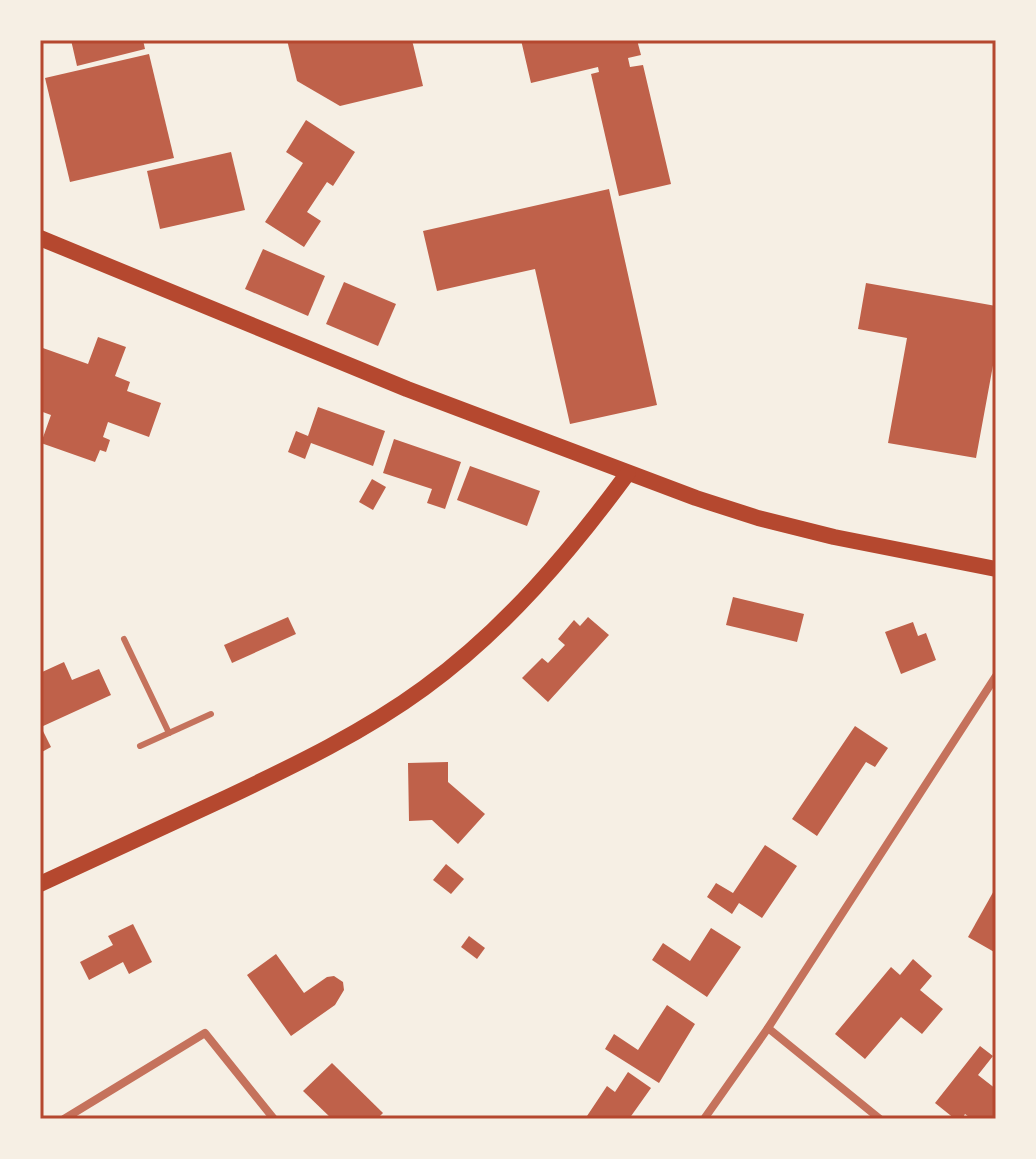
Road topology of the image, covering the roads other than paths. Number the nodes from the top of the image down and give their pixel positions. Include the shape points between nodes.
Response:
1 (40, 238) edge
2 (628, 473) junction
3 (996, 569) edge
4 (124, 639) dead end
5 (996, 676) edge
6 (211, 714) dead end
7 (169, 733) junction
8 (140, 746) dead end
9 (40, 884) edge
10 (768, 1028) junction
11 (64, 1119) edge
12 (274, 1119) edge
13 (704, 1119) edge
14 (880, 1119) edge

1 - 2 main road via 407,389
2 - 3 main road via 758,518
2 - 9 main road via 543,577 470,651 417,693 294,764
4 - 7 lane
5 - 10 street
6 - 7 lane
7 - 8 lane
10 - 13 street
10 - 14 street
11 - 12 street via 205,1033

